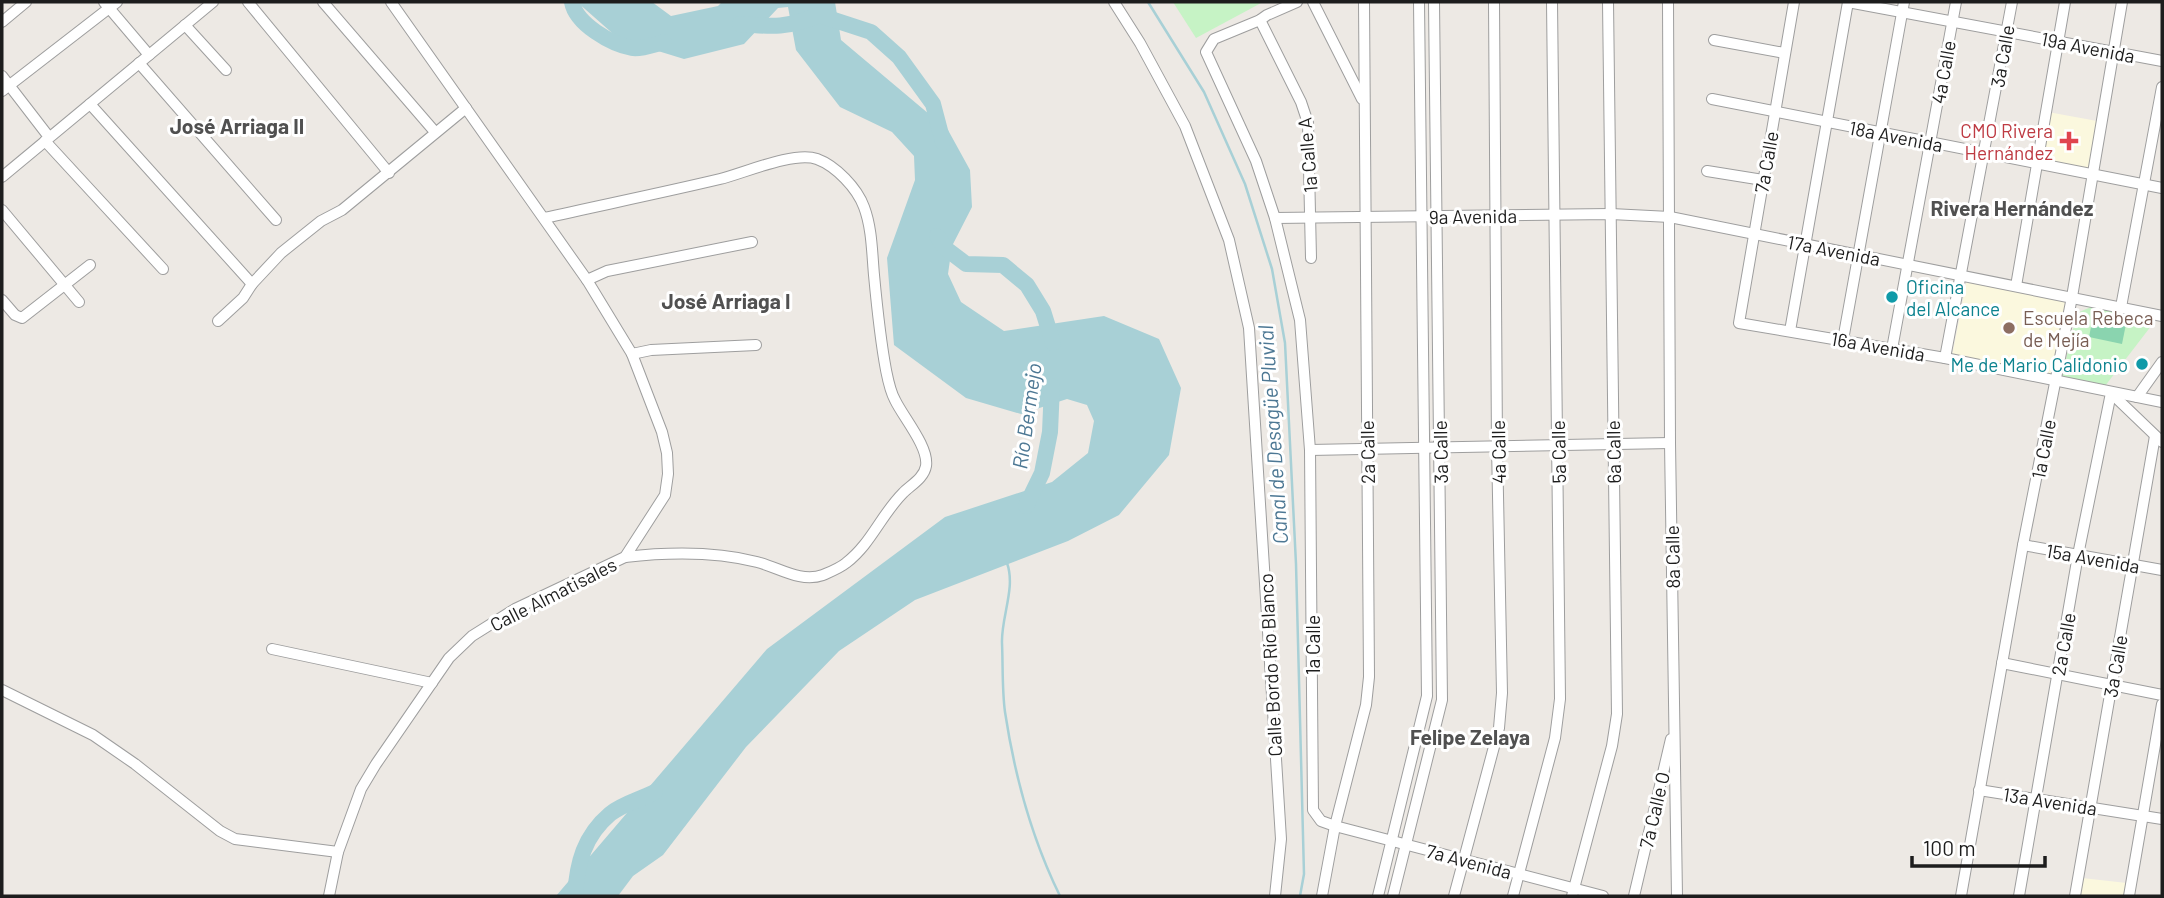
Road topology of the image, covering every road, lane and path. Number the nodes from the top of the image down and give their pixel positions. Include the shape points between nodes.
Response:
1 (26, 2) edge
2 (213, 2) edge
3 (248, 2) edge
4 (323, 2) edge
5 (391, 2) edge
6 (1114, 2) edge
7 (1297, 2) edge
8 (1313, 2) edge
9 (1364, 2) edge
10 (1419, 2) edge
11 (1434, 2) edge
12 (1494, 2) edge
13 (1552, 2) edge
14 (1608, 2) edge
15 (1668, 2) edge
16 (1794, 2) edge
17 (1848, 2) edge
18 (1956, 2) edge
19 (2012, 2) edge
20 (2065, 2) edge
21 (2122, 2) edge
22 (110, 4) edge
23 (1903, 7) edge
24 (1260, 20) junction
25 (2, 22) edge
26 (1952, 22) junction
27 (185, 24) junction
28 (2006, 32) junction
29 (1714, 40) dead end
30 (2057, 41) junction
31 (2113, 52) junction
32 (1784, 53) junction
33 (149, 55) junction
34 (2162, 61) edge
35 (139, 63) junction
36 (226, 70) dead end
37 (4, 84) edge
38 (2162, 87) edge
39 (1712, 99) dead end
40 (1363, 102) junction
41 (90, 104) junction
42 (466, 108) junction
43 (1774, 112) junction
44 (1828, 122) junction
45 (436, 132) junction
46 (1880, 133) junction
47 (47, 139) junction
48 (1930, 143) junction
49 (1985, 154) junction
50 (2037, 164) junction
51 (1707, 171) dead end
52 (389, 173) junction
53 (2093, 176) junction
54 (2, 177) edge
55 (1763, 180) junction
56 (2145, 185) junction
57 (2162, 188) edge
58 (2, 210) edge
59 (1611, 214) junction
60 (1496, 215) junction
61 (1555, 215) junction
62 (1438, 216) junction
63 (1422, 217) junction
64 (1670, 217) junction
65 (544, 218) junction
66 (1275, 218) junction
67 (1365, 218) junction
68 (1311, 219) junction
69 (276, 220) dead end
70 (1754, 234) junction
71 (752, 242) dead end
72 (1807, 244) junction
73 (1858, 255) junction
74 (1311, 258) dead end
75 (90, 265) dead end
76 (1908, 265) junction
77 (163, 270) dead end
78 (1961, 275) junction
79 (587, 280) junction
80 (64, 284) junction
81 (252, 284) junction
82 (2016, 286) junction
83 (2072, 298) junction
84 (2, 300) edge
85 (79, 302) dead end
86 (2121, 307) junction
87 (2162, 316) edge
88 (218, 321) dead end
89 (1739, 323) joint
90 (1790, 331) junction
91 (1843, 341) junction
92 (756, 345) dead end
93 (1892, 349) junction
94 (632, 354) junction
95 (1945, 358) junction
96 (2162, 362) edge
97 (2056, 381) junction
98 (2111, 393) junction
99 (2137, 397) junction
100 (2162, 402) edge
101 (2159, 439) edge
102 (1670, 443) junction
103 (1558, 445) junction
104 (1613, 445) junction
105 (1497, 446) junction
106 (1440, 447) junction
107 (1425, 448) junction
108 (1367, 449) junction
109 (1310, 450) junction
110 (2023, 545) junction
111 (2078, 555) junction
112 (625, 557) junction
113 (2133, 565) junction
114 (2162, 570) edge
115 (272, 649) dead end
116 (2002, 663) junction
117 (2057, 675) junction
118 (432, 683) junction
119 (2112, 687) junction
120 (2, 690) edge
121 (2162, 695) edge
122 (2162, 704) edge
123 (1675, 723) junction
124 (1979, 790) junction
125 (2036, 799) junction
126 (2091, 808) junction
127 (2143, 816) junction
128 (2162, 819) edge
129 (1335, 826) junction
130 (1392, 840) junction
131 (1406, 844) junction
132 (338, 852) junction
133 (1463, 860) junction
134 (1518, 875) junction
135 (1573, 892) edge
136 (329, 896) edge
137 (1275, 896) edge
138 (1322, 896) edge
139 (1378, 896) edge
140 (1393, 896) edge
141 (1454, 896) edge
142 (1513, 896) edge
143 (1603, 896) edge
144 (1634, 896) edge
145 (1677, 896) edge
146 (1961, 896) edge
147 (2019, 896) edge
148 (2075, 896) edge
149 (2129, 896) edge

1 - 25 street
2 - 27 street
3 - 52 street
4 - 45 street
5 - 42 street, Calle Almatisales
6 - 137 street, Calle Bordo Río Blanco via 1185,126 1229,240 1249,328 1281,839
7 - 24 street
8 - 40 street
9 - 40 street, 2a Calle
10 - 63 street, 3a Calle
11 - 62 street, 3a Calle
12 - 60 street, 4a Calle
13 - 61 street, 5a Calle
14 - 59 street, 6a Calle
15 - 64 street, 8a Calle
16 - 32 street, 7a Calle
17 - 23 street, 19a Avenida
17 - 44 street
18 - 26 street, 4a Calle
19 - 28 street, 3a Calle
20 - 30 street
21 - 31 street, 1a Calle
22 - 33 street
22 - 37 street
23 - 26 street, 19a Avenida
23 - 46 street
24 - 66 street via 1214,39 1206,52 1256,161
24 - 68 street, 1a Calle A via 1308,123
26 - 28 street, 19a Avenida
26 - 48 street, 4a Calle
27 - 33 street
27 - 36 street
28 - 30 street, 19a Avenida
28 - 49 street, 3a Calle
29 - 32 street
30 - 31 street, 19a Avenida
30 - 50 street
31 - 34 street, 19a Avenida
31 - 53 street, 1a Calle
32 - 43 street, 7a Calle
33 - 35 street
35 - 41 street
35 - 69 street
37 - 47 street
38 - 56 street
39 - 43 street, 18a Avenida
40 - 67 street, 2a Calle
41 - 47 street
41 - 81 street
42 - 45 street
42 - 65 street, Calle Almatisales
43 - 44 street, 18a Avenida
43 - 55 street, 7a Calle
44 - 46 street, 18a Avenida
44 - 72 street
45 - 52 street
46 - 48 street, 18a Avenida
46 - 73 street
47 - 54 street
47 - 77 street
48 - 49 street, 18a Avenida
48 - 76 street, 4a Calle
49 - 50 street, 18a Avenida
49 - 78 street, 3a Calle
50 - 53 street, 18a Avenida
50 - 82 street
51 - 55 street
52 - 81 street via 297,239
53 - 56 street, 18a Avenida
53 - 83 street, 1a Calle
55 - 70 street, 7a Calle
56 - 57 street, 18a Avenida
56 - 86 street
58 - 80 street
59 - 61 street, 9a Avenida
59 - 64 street, 9a Avenida
59 - 104 street, 6a Calle
60 - 61 street, 9a Avenida
60 - 62 street, 9a Avenida
60 - 105 street, 4a Calle
61 - 103 street, 5a Calle
62 - 63 street, 9a Avenida
62 - 106 street, 3a Calle
63 - 67 street, 9a Avenida
63 - 107 street, 3a Calle
64 - 70 street, 17a Avenida
64 - 102 street, 8a Calle
65 - 79 street, Calle Almatisales
65 - 112 street via 790,160 813,158 830,164 864,206 886,372 893,398 927,461 921,477 886,513 872,537 846,564 820,576 792,575 757,562 716,556 669,552
66 - 68 street, 9a Avenida
66 - 109 street via 1300,320
67 - 68 street, 9a Avenida
67 - 108 street, 2a Calle
68 - 74 street, 1a Calle A
70 - 72 street, 17a Avenida
70 - 89 street, 7a Calle
71 - 79 street via 607,271
72 - 73 street, 17a Avenida
72 - 90 street
73 - 76 street, 17a Avenida
73 - 91 street
75 - 80 street
76 - 78 street, 17a Avenida
76 - 93 street, 4a Calle
78 - 82 street, 17a Avenida
78 - 95 street, 3a Calle
79 - 94 street, Calle Almatisales
80 - 84 street via 22,318
80 - 85 street
81 - 88 street
82 - 83 street, 17a Avenida
83 - 86 street, 17a Avenida
83 - 97 street, 1a Calle
86 - 87 street, 17a Avenida
89 - 90 street, 16a Avenida
90 - 91 street, 16a Avenida
91 - 93 street, 16a Avenida
92 - 94 street
93 - 95 street, 16a Avenida
94 - 112 street, Calle Almatisales via 662,432 668,474 665,495
95 - 97 street, 16a Avenida
96 - 99 street
97 - 98 street, 16a Avenida
97 - 110 street, 1a Calle
98 - 99 street
98 - 101 street
98 - 111 street, 2a Calle
99 - 100 street
101 - 113 street, 3a Calle
102 - 104 street
102 - 123 street, 8a Calle
103 - 104 street
103 - 105 street
103 - 134 street, 5a Calle via 1560,699 1555,738
104 - 135 street, 6a Calle via 1617,714
105 - 106 street
105 - 133 street, 4a Calle via 1502,694 1499,728
106 - 107 street
106 - 131 street, 3a Calle via 1443,700
107 - 108 street
107 - 130 street, 3a Calle via 1427,696
108 - 109 street
108 - 129 street, 2a Calle via 1369,677
109 - 129 street, 1a Calle via 1313,802 1316,817
110 - 111 street, 15a Avenida
110 - 116 street, 1a Calle
111 - 113 street, 15a Avenida
111 - 117 street, 2a Calle
112 - 118 street, Calle Almatisales via 472,636
113 - 114 street, 15a Avenida
113 - 119 street, 3a Calle
115 - 118 street
116 - 117 street
116 - 124 street, 1a Calle
117 - 119 street
117 - 125 street, 2a Calle
118 - 132 street, Calle Almatisales via 361,789
119 - 121 street
119 - 126 street, 3a Calle
120 - 132 street via 93,735 235,839
122 - 127 street
123 - 144 street, 7a Calle O
123 - 145 street, 8a Calle
124 - 125 street, 13a Avenida
124 - 146 street, 1a Calle
125 - 126 street, 13a Avenida
125 - 147 street, 2a Calle
126 - 127 street, 13a Avenida
126 - 148 street, 3a Calle
127 - 128 street, 13a Avenida
127 - 149 street
129 - 130 street, 7a Avenida
129 - 138 street, 2a Calle
130 - 131 street, 7a Avenida
130 - 139 street, 3a Calle
131 - 133 street, 7a Avenida
131 - 140 street, 3a Calle
132 - 136 street, Calle Almatisales
133 - 134 street, 7a Avenida
133 - 141 street, 4a Calle
134 - 135 street, 7a Avenida
134 - 142 street, 5a Calle
135 - 143 street, 7a Avenida

